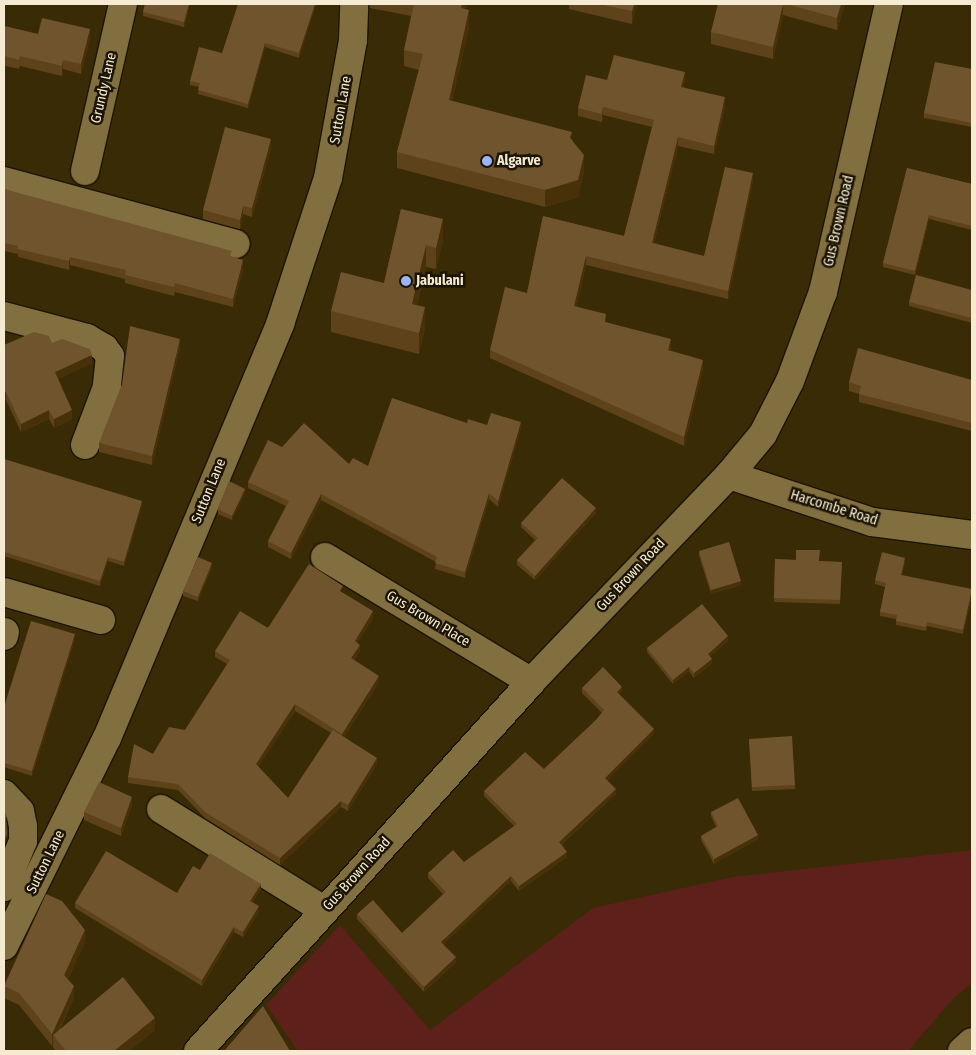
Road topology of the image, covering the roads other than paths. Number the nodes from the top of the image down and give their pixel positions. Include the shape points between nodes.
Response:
1 (122, 4) edge
2 (889, 4) edge
3 (355, 10) edge
4 (85, 171) dead end
5 (4, 181) edge
6 (236, 244) dead end
7 (4, 316) edge
8 (85, 445) dead end
9 (728, 475) junction
10 (972, 535) edge
11 (325, 557) dead end
12 (4, 592) edge
13 (101, 620) dead end
14 (531, 682) junction
15 (4, 794) edge
16 (161, 809) dead end
17 (4, 887) edge
18 (324, 910) junction
19 (4, 946) edge
20 (972, 1042) edge
21 (198, 1051) edge
22 (962, 1051) edge

1 - 4 street, Grundy Lane
2 - 9 street, Gus Brown Road via 823,292 790,380 763,434
3 - 19 street, Sutton Lane via 328,178 280,324 107,738
5 - 6 street
7 - 8 street via 87,338 104,348 110,356 107,388
9 - 10 street, Harcombe Road via 872,522
9 - 14 street, Gus Brown Road
11 - 14 street, Gus Brown Place
12 - 13 street
14 - 18 street, Gus Brown Road
15 - 17 street via 20,811 23,841
16 - 18 street
18 - 21 street, Gus Brown Road
20 - 22 street

